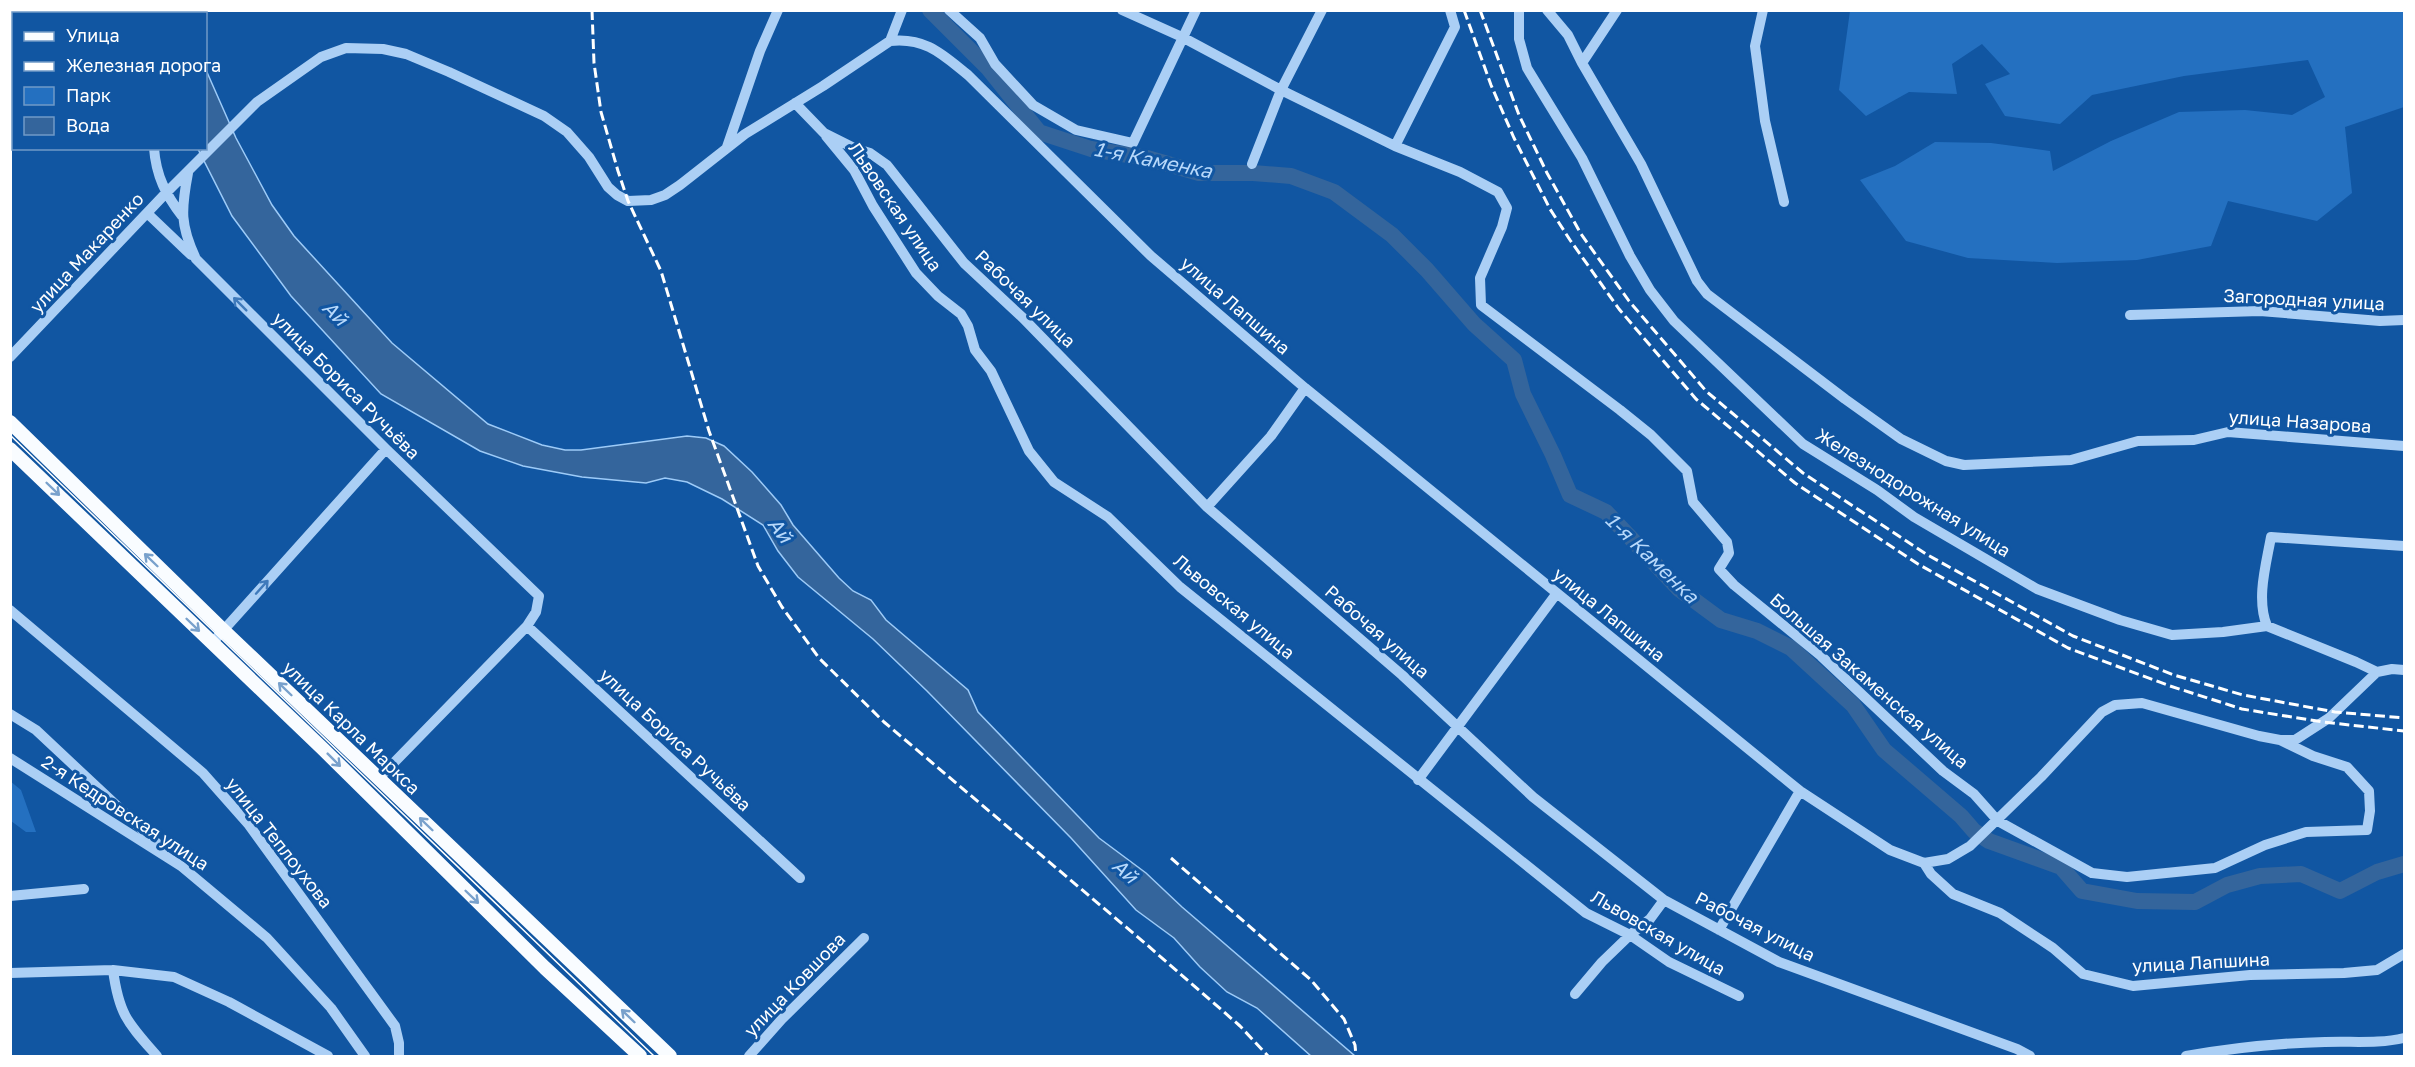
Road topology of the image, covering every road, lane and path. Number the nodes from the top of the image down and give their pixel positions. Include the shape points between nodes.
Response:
1 (778, 10) edge
2 (902, 10) edge
3 (949, 10) edge
4 (1122, 10) edge
5 (1196, 10) edge
6 (1322, 10) edge
7 (1450, 10) edge
8 (1519, 10) edge
9 (1547, 10) edge
10 (1617, 10) edge
11 (1763, 10) edge
12 (1182, 36) junction
13 (890, 41) junction
14 (1582, 63) junction
15 (1281, 90) junction
16 (795, 103) junction
17 (824, 133) junction
18 (1395, 146) junction
19 (727, 147) junction
20 (154, 150) edge
21 (1252, 164) dead end
22 (191, 170) junction
23 (165, 194) junction
24 (1784, 202) dead end
25 (147, 213) junction
26 (182, 216) junction
27 (196, 260) junction
28 (2130, 315) dead end
29 (2404, 320) edge
30 (10, 357) edge
31 (1305, 388) junction
32 (10, 422) edge
33 (2404, 446) edge
34 (10, 449) edge
35 (386, 449) junction
36 (1208, 507) junction
37 (2404, 546) edge
38 (1557, 593) junction
39 (10, 610) edge
40 (527, 626) junction
41 (2267, 626) junction
42 (223, 630) junction
43 (212, 643) junction
44 (2404, 670) edge
45 (2376, 672) junction
46 (10, 714) edge
47 (1459, 728) junction
48 (2280, 740) junction
49 (10, 758) edge
50 (379, 778) junction
51 (1418, 780) junction
52 (1800, 791) junction
53 (1998, 821) junction
54 (1924, 863) junction
55 (180, 866) junction
56 (800, 879) dead end
57 (84, 889) dead end
58 (10, 896) edge
59 (1664, 900) junction
60 (1719, 930) junction
61 (1630, 935) junction
62 (864, 938) dead end
63 (2404, 954) edge
64 (113, 970) junction
65 (10, 973) edge
66 (1575, 994) dead end
67 (1739, 996) dead end
68 (2404, 1038) edge
69 (157, 1056) edge
70 (328, 1056) edge
71 (365, 1056) edge
72 (399, 1056) edge
73 (640, 1056) edge
74 (670, 1056) edge
75 (749, 1056) edge
76 (2030, 1056) edge
77 (2186, 1056) edge

1 - 19 street
2 - 13 street
3 - 12 street via 980,38 995,64 1033,105 1076,130 1133,143
4 - 12 street
5 - 12 street
6 - 15 street
7 - 18 street via 1455,27
8 - 41 street, Железнодорожная улица via 1519,39 1527,68 1582,158 1650,290 1674,321 1803,444 1914,518 2037,589 2172,635
9 - 14 street via 1568,35
10 - 14 street
11 - 24 street via 1755,46 1765,121
12 - 15 street
13 - 16 street, улица Макаренко
13 - 31 street, улица Лапшина via 919,42 968,75 1151,256
14 - 33 street, улица Назарова via 1641,164 1697,281 1707,294 1901,439 1946,460 1964,465 2071,460 2138,441 2194,440 2228,432
15 - 18 street
15 - 21 street
16 - 17 street, Рабочая улица
16 - 19 street, улица Макаренко
17 - 36 street, Рабочая улица via 870,153 887,165 964,263
17 - 51 street, Львовская улица via 854,170 916,273 961,314 975,350 992,371 1029,451 1054,482 1108,517 1180,587
18 - 53 street, Большая Закаменская улица via 1498,192 1507,208 1480,278 1482,306 1651,435 1687,471 1693,502 1727,542 1729,553 1719,569 1821,656 1942,771 1974,794
19 - 22 street, улица Макаренко via 664,195 628,201 608,187 567,132 544,116 406,54 346,48 321,57 257,102
20 - 23 street
22 - 23 street, улица Макаренко
22 - 26 street, улица Бориса Ручьёва
23 - 25 street, улица Макаренко
23 - 26 street
25 - 27 street
25 - 30 street, улица Макаренко
26 - 27 street, улица Бориса Ручьёва
35 -> 27 street, улица Бориса Ручьёва
28 - 29 street, Загородная улица via 2260,311
31 - 36 street via 1271,436
31 - 38 street, улица Лапшина
42 -> 32 main road, улица Карла Маркса
34 -> 43 main road, улица Карла Маркса
35 - 40 street, улица Бориса Ручьёва via 539,596 536,612
42 -> 35 street
36 - 47 street, Рабочая улица
37 - 41 street via 2271,537 2262,614
38 - 47 street
38 - 52 street, улица Лапшина
39 - 72 street, улица Теплоухова via 203,773 249,825 395,1026
40 - 50 street
40 - 56 street, улица Бориса Ручьёва
41 - 45 street, Железнодорожная улица
42 - 43 street
50 -> 42 main road, улица Карла Маркса
43 -> 73 main road, улица Карла Маркса
44 - 45 street, Железнодорожная улица
45 - 48 street via 2314,728 2295,740
46 - 55 street via 36,730
47 - 51 street
47 - 59 street, Рабочая улица via 1533,797
48 - 53 street via 2142,703 2115,705 2102,712
48 - 53 street, Большая Закаменская улица via 2347,767 2369,791 2367,830 2306,832 2265,844 2215,868 2127,877 2092,873
49 - 55 street, 2-я Кедровская улица
74 -> 50 main road, улица Карла Маркса
51 - 61 street, Львовская улица via 1586,913
52 - 54 street, улица Лапшина via 1890,850
52 - 60 street
53 - 54 street via 1948,859
54 - 63 street, улица Лапшина via 1953,894 2000,913 2053,948 2083,974 2133,986 2250,975 2377,970
55 - 71 street, 2-я Кедровская улица via 267,938 331,1008
57 - 58 street
59 - 60 street, Рабочая улица
59 - 61 street via 1650,919
60 - 76 street, Рабочая улица via 1779,962
61 - 66 street
61 - 67 street, Львовская улица via 1669,962
62 - 75 street, улица Ковшова
64 - 65 street
64 - 69 street via 122,1012
64 - 70 street via 174,978 229,1002
68 - 77 street via 2389,1042 2259,1045

